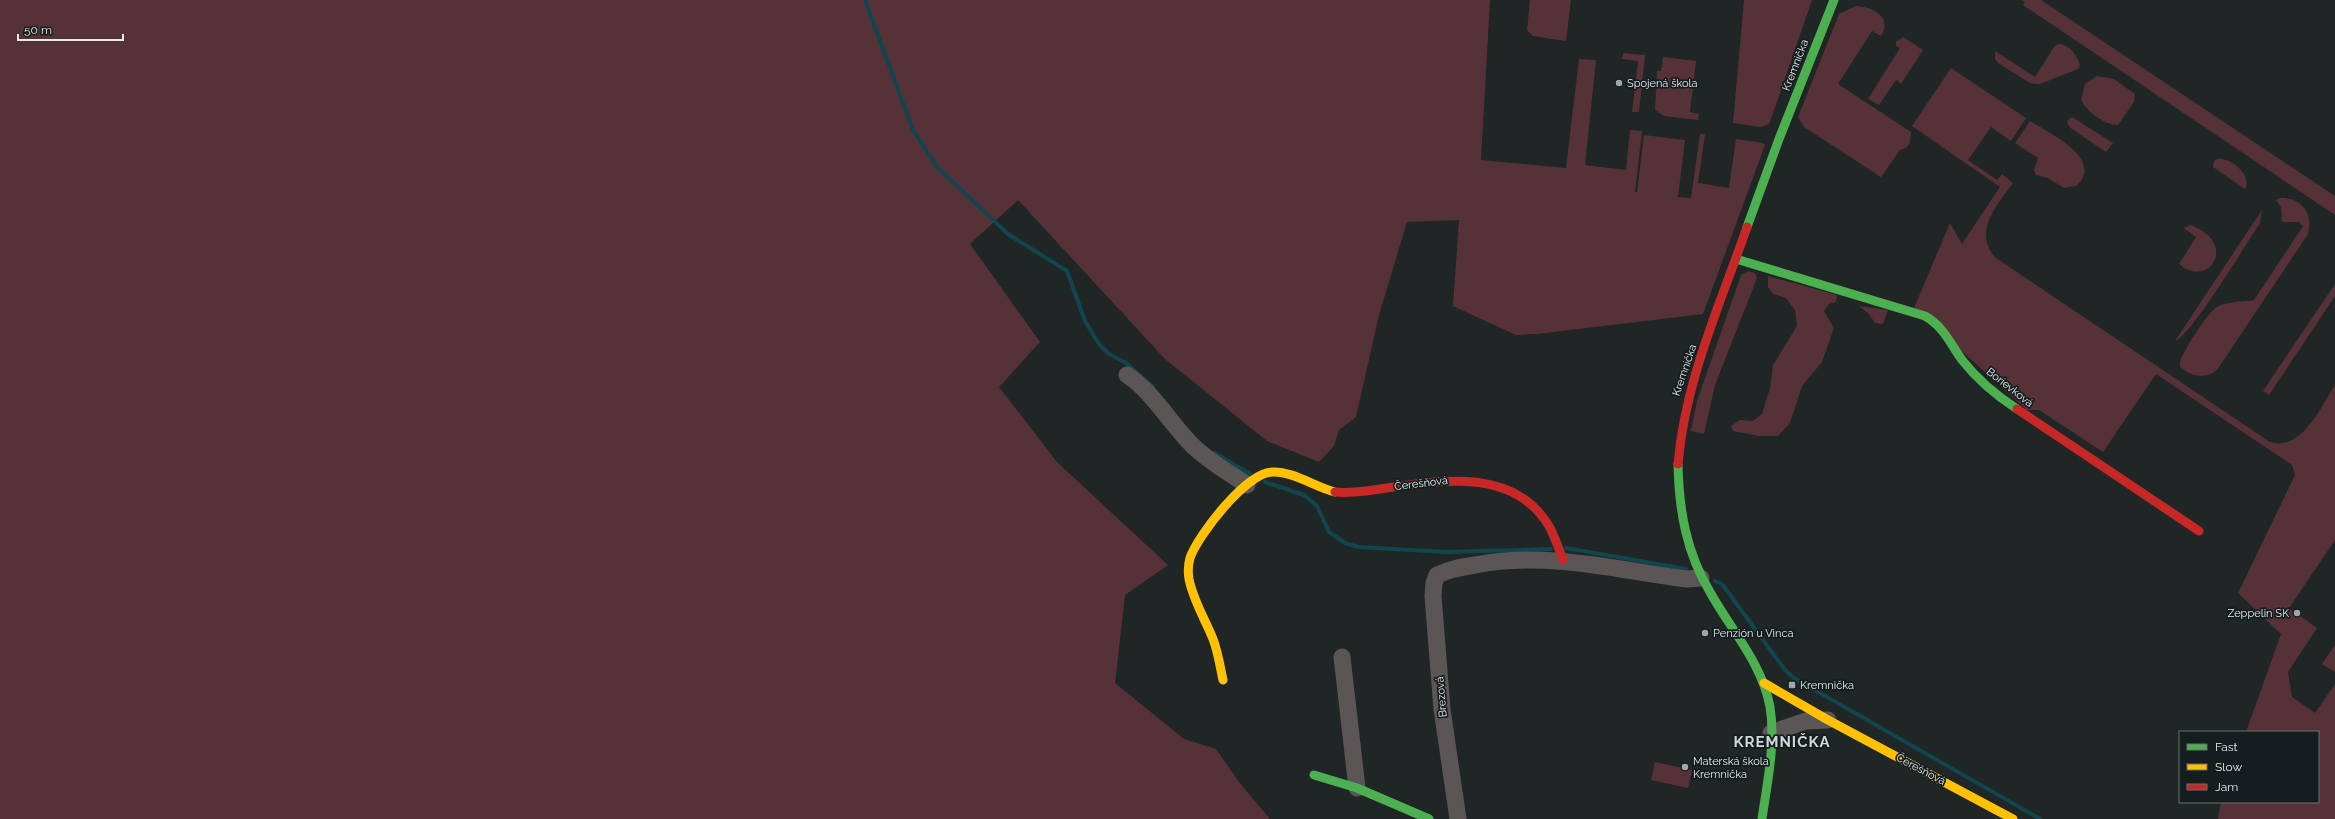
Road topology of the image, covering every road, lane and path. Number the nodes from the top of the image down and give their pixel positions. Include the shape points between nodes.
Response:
1 (1834, 0) edge
2 (1736, 260) junction
3 (1127, 375) dead end
4 (1249, 483) junction
5 (2199, 531) dead end
6 (1562, 558) junction
7 (1701, 578) junction
8 (1342, 656) dead end
9 (1223, 680) dead end
10 (1764, 682) junction
11 (1828, 720) junction
12 (1771, 733) junction
13 (1314, 775) dead end
14 (1358, 788) junction
15 (1429, 819) edge
16 (1458, 819) edge
17 (1762, 819) edge
18 (2013, 819) edge

1 - 2 street, Kremnička via 1782,130
2 - 5 street, Borievková via 1900,307 1935,322 1944,331 1964,362 2010,405
2 - 7 street, Kremnička via 1691,384 1681,430 1678,471 1680,508 1688,546
3 - 4 street via 1140,384 1192,444 1208,458
4 - 6 street, Čerešňová via 1264,473 1271,472 1338,492 1358,492 1460,479 1487,483 1531,504 1547,523
4 - 9 street, Čerešňová via 1231,499 1199,543 1191,557 1189,570 1191,584 1213,639
6 - 7 street via 1687,579
6 - 16 street, Brezová via 1496,561 1445,571 1437,575 1434,596 1442,709
7 - 10 street, Kremnička via 1751,653
8 - 14 street
10 - 11 street, Čerešňová
10 - 12 street, Kremnička via 1770,708
11 - 12 street via 1806,721
11 - 18 street, Čerešňová
12 - 17 street, Kremnička
13 - 14 street
14 - 15 street

